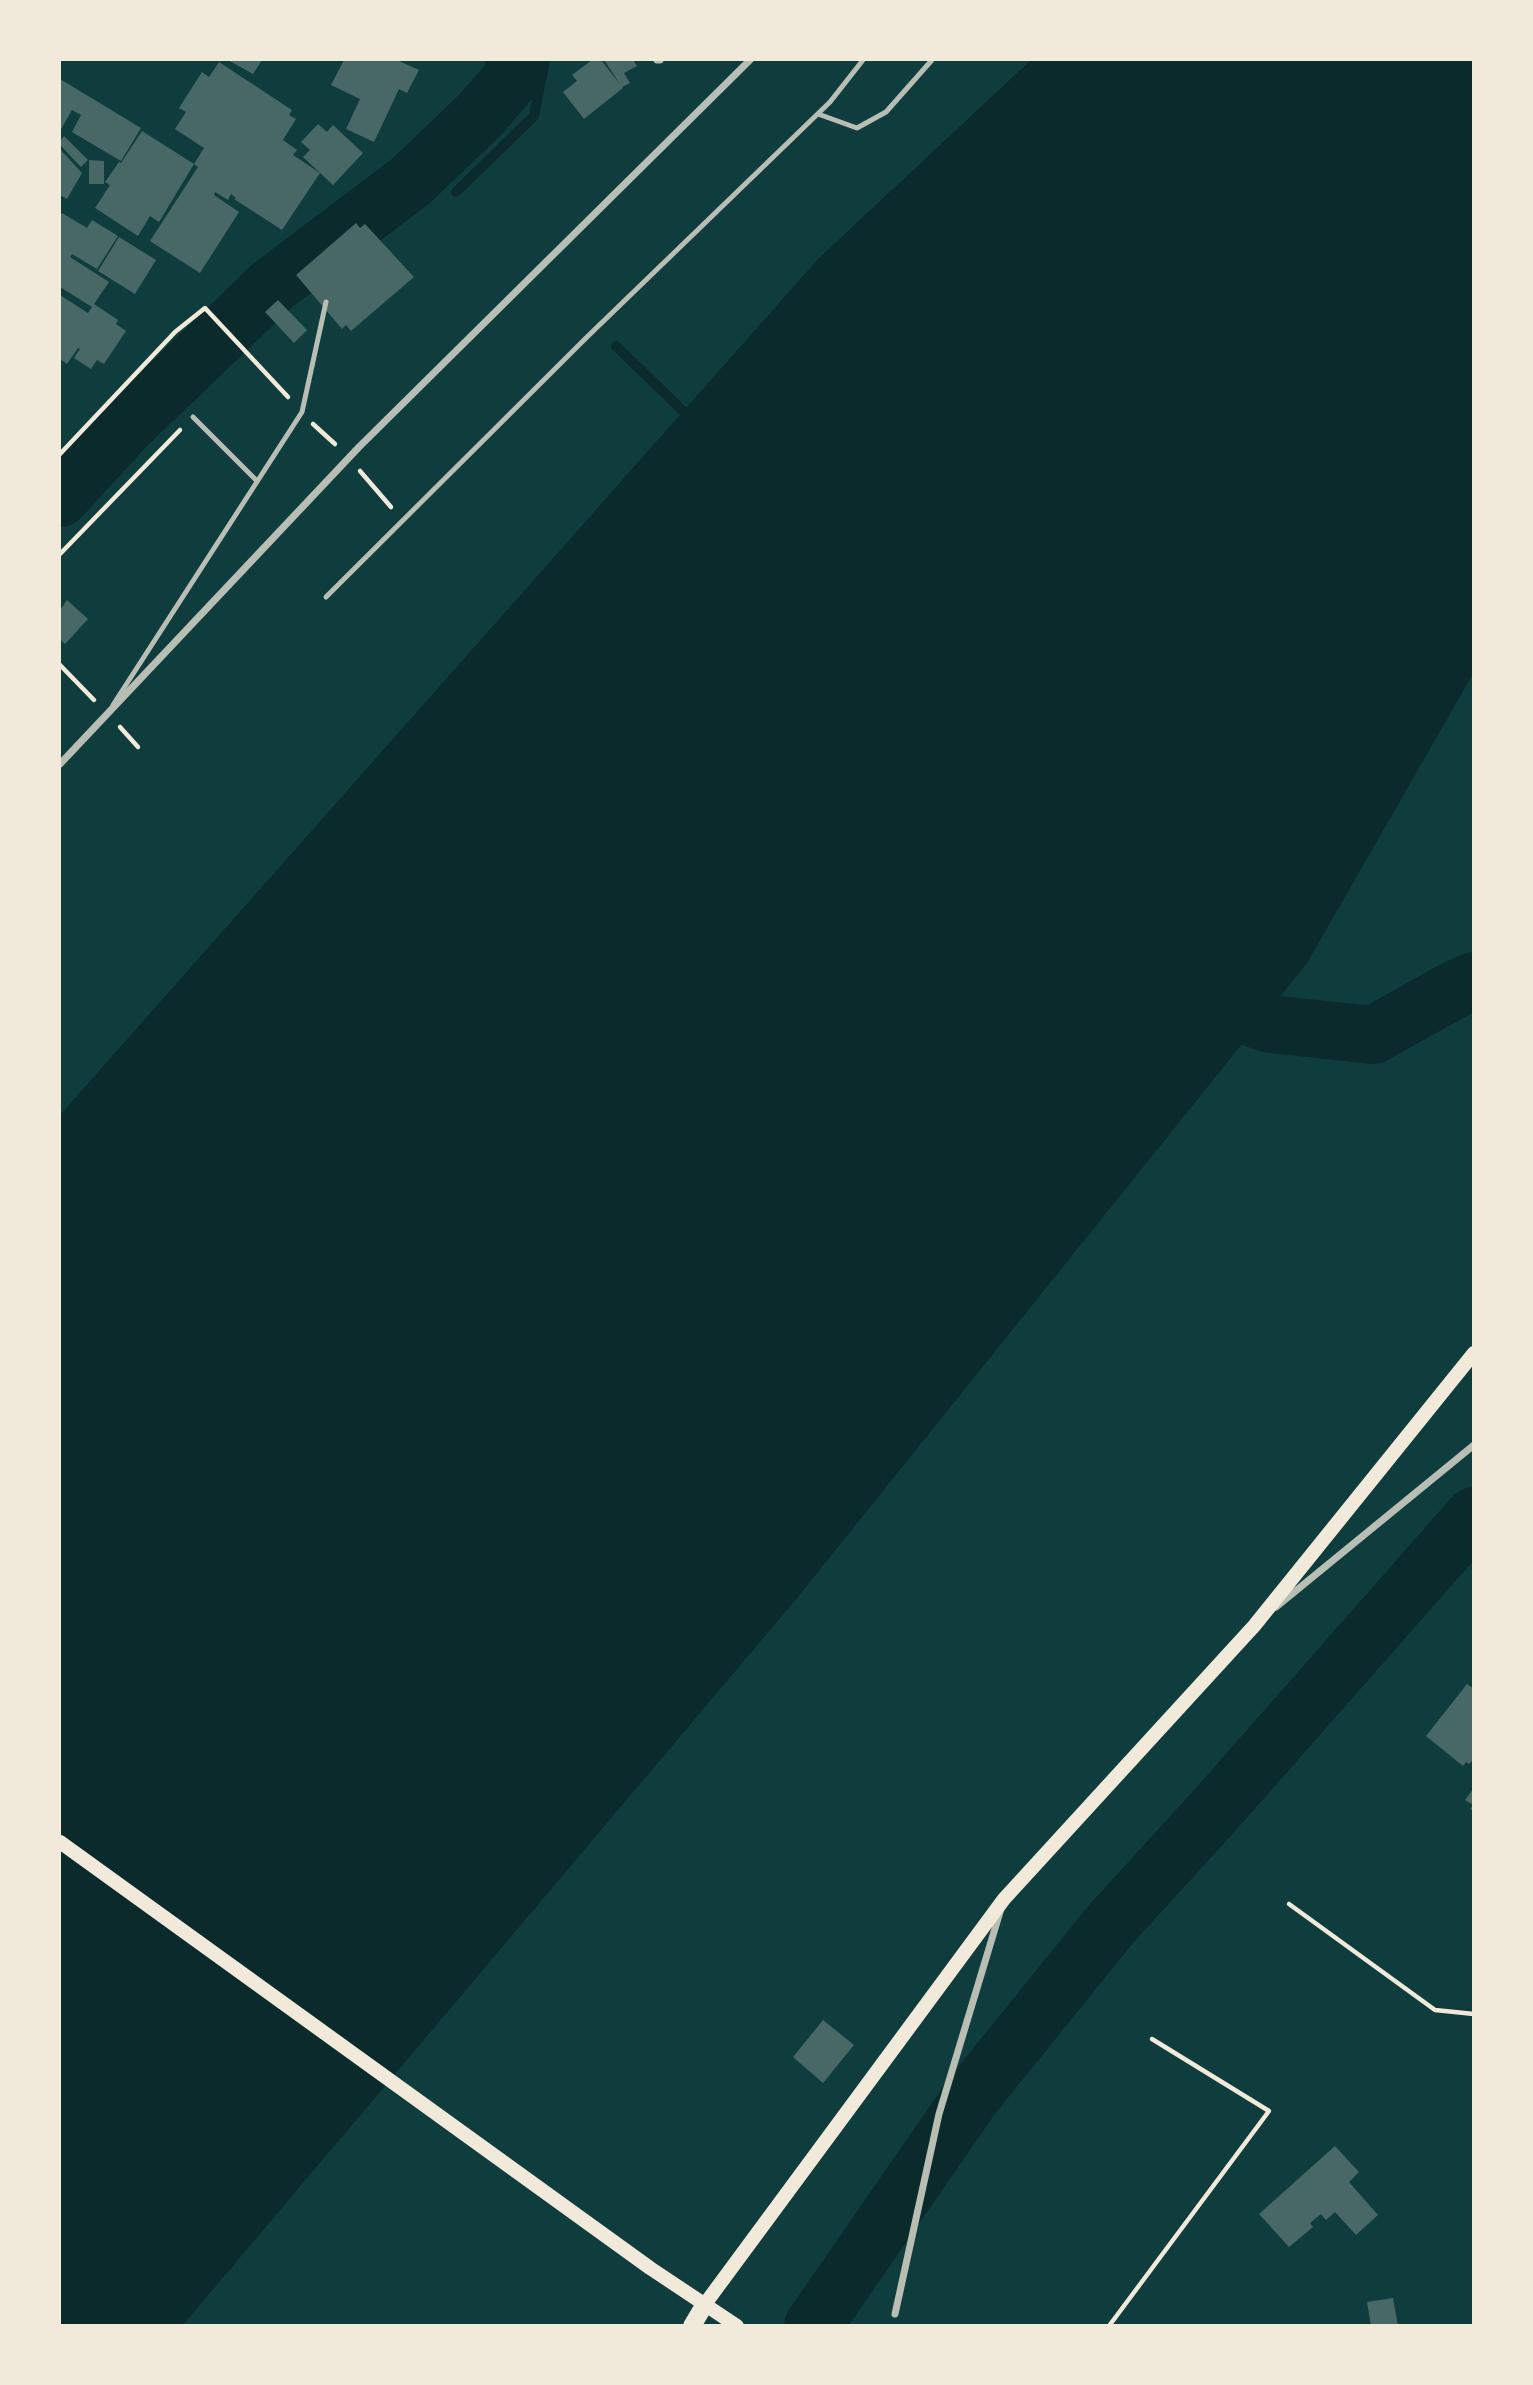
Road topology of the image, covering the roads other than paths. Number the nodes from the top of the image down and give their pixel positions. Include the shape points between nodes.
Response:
1 (750, 60) edge
2 (863, 60) edge
3 (932, 60) edge
4 (818, 114) junction
5 (326, 302) dead end
6 (193, 417) road end
7 (257, 481) junction
8 (326, 597) dead end
9 (107, 713) junction
10 (60, 764) edge
11 (1474, 1353) edge
12 (1474, 1444) edge
13 (1254, 1626) junction
14 (60, 1842) edge
15 (1004, 1899) junction
16 (705, 2304) junction
17 (895, 2314) dead end
18 (692, 2326) edge
19 (737, 2326) edge

1 - 9 street via 349,458
2 - 4 lane
3 - 4 lane via 886,112 857,128
4 - 8 lane
5 - 7 lane via 302,412
6 - 7 lane
7 - 9 lane
9 - 10 street
11 - 13 main road
12 - 13 street
13 - 15 main road
14 - 16 main road
15 - 16 main road
15 - 17 street via 939,2114
16 - 18 main road
16 - 19 main road

